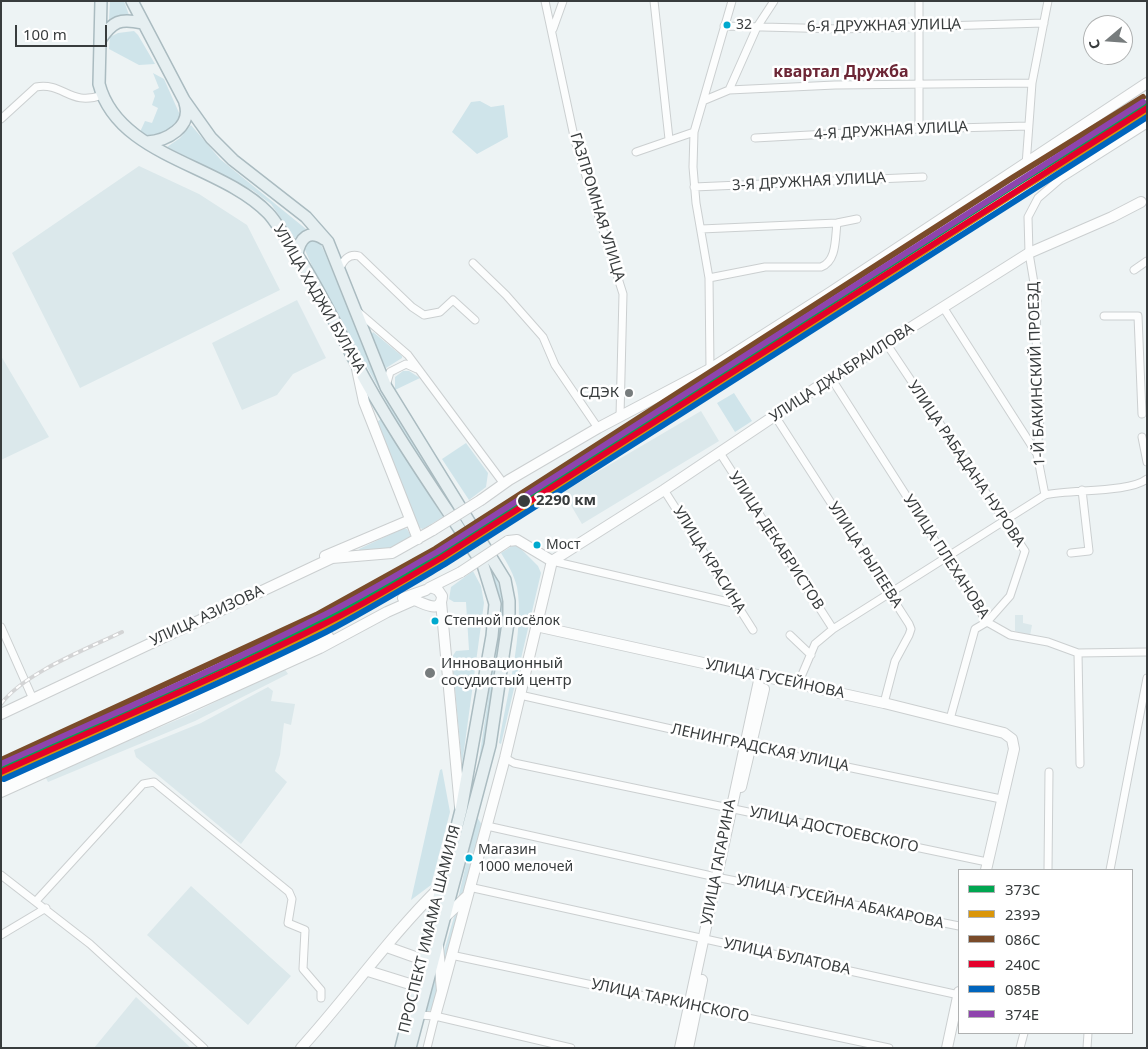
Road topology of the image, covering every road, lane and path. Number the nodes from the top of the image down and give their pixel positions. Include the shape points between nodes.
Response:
1 (101, 1) edge
2 (132, 1) edge
3 (546, 1) edge
4 (562, 1) edge
5 (654, 1) edge
6 (732, 1) edge
7 (774, 1) edge
8 (919, 1) edge
9 (1048, 1) edge
10 (142, 23) junction
11 (1044, 23) junction
12 (724, 26) junction
13 (757, 27) junction
14 (920, 28) junction
15 (552, 30) junction
16 (100, 40) junction
17 (1032, 83) junction
18 (917, 84) junction
19 (1147, 84) edge
20 (729, 90) junction
21 (102, 95) junction
22 (184, 100) junction
23 (705, 100) junction
24 (1, 119) edge
25 (1147, 124) edge
26 (1028, 126) junction
27 (919, 129) junction
28 (694, 132) junction
29 (755, 138) dead end
30 (669, 139) junction
31 (147, 142) junction
32 (636, 152) dead end
33 (1026, 165) junction
34 (923, 177) dead end
35 (694, 187) junction
36 (1141, 202) dead end
37 (856, 219) dead end
38 (837, 223) junction
39 (701, 230) junction
40 (328, 242) junction
41 (1029, 253) junction
42 (297, 254) junction
43 (1147, 261) edge
44 (474, 263) dead end
45 (339, 270) junction
46 (1134, 270) dead end
47 (709, 278) junction
48 (943, 307) junction
49 (353, 308) junction
50 (1104, 316) dead end
51 (475, 320) dead end
52 (886, 343) junction
53 (356, 364) junction
54 (710, 369) junction
55 (1144, 373) edge
56 (426, 377) junction
57 (831, 378) junction
58 (386, 387) junction
59 (375, 394) junction
60 (364, 402) junction
61 (1142, 414) dead end
62 (620, 416) junction
63 (775, 416) junction
64 (598, 428) junction
65 (1142, 437) dead end
66 (720, 453) junction
67 (1037, 454) junction
68 (1147, 462) edge
69 (1147, 479) edge
70 (504, 484) junction
71 (664, 490) junction
72 (1082, 490) junction
73 (1045, 495) junction
74 (410, 520) junction
75 (1004, 522) junction
76 (418, 540) junction
77 (1071, 553) dead end
78 (331, 556) junction
79 (493, 558) joint
80 (947, 558) junction
81 (552, 561) junction
82 (482, 565) joint
83 (451, 578) junction
84 (430, 589) junction
85 (889, 592) junction
86 (435, 602) junction
87 (737, 604) junction
88 (987, 622) junction
89 (536, 626) junction
90 (1, 627) edge
91 (832, 629) junction
92 (753, 630) dead end
93 (790, 635) dead end
94 (1147, 652) edge
95 (1078, 653) junction
96 (811, 655) junction
97 (764, 677) junction
98 (1147, 678) edge
99 (798, 684) junction
100 (520, 695) junction
101 (32, 696) junction
102 (884, 702) junction
103 (1, 709) edge
104 (1, 714) edge
105 (950, 719) junction
106 (490, 744) junction
107 (747, 746) junction
108 (505, 758) junction
109 (1080, 764) dead end
110 (1048, 772) dead end
111 (461, 778) junction
112 (1, 784) edge
113 (1, 792) edge
114 (1001, 799) junction
115 (473, 808) junction
116 (733, 809) junction
117 (487, 826) junction
118 (987, 866) edge
119 (1048, 869) edge
120 (1110, 869) edge
121 (1, 876) edge
122 (719, 877) junction
123 (440, 887) junction
124 (468, 891) junction
125 (36, 901) junction
126 (46, 908) junction
127 (446, 916) junction
128 (958, 926) edge
129 (1, 935) edge
130 (707, 940) junction
131 (438, 945) junction
132 (388, 947) junction
133 (451, 955) junction
134 (429, 962) junction
135 (368, 971) junction
136 (416, 986) junction
137 (442, 991) junction
138 (958, 994) edge
139 (321, 998) dead end
140 (958, 998) edge
141 (692, 1006) junction
142 (419, 1015) junction
143 (435, 1016) junction
144 (1024, 1034) edge
145 (1088, 1034) edge
146 (204, 1048) edge
147 (301, 1048) edge
148 (401, 1048) edge
149 (410, 1048) edge
150 (427, 1048) edge
151 (571, 1048) edge
152 (680, 1048) edge
153 (688, 1048) edge
154 (889, 1048) edge
155 (947, 1048) edge
156 (1020, 1048) edge
157 (1087, 1048) edge

1 - 16 main road, УЛИЦА ХАДЖИ БУЛАЧА
2 - 10 main road, УЛИЦА ХАДЖИ БУЛАЧА
3 - 15 street, ГАЗПРОМНАЯ УЛИЦА
4 - 15 street
5 - 30 street
6 - 12 street
7 - 13 street
8 - 14 street
9 - 11 street
10 - 16 main road via 127,20 114,24
10 - 22 main road, УЛИЦА ХАДЖИ БУЛАЧА
11 - 14 street, 6-Я ДРУЖНАЯ УЛИЦА
11 - 17 street
12 - 13 street, 6-Я ДРУЖНАЯ УЛИЦА
12 - 23 street
13 - 14 street, 6-Я ДРУЖНАЯ УЛИЦА
13 - 20 street
14 - 18 street
15 - 62 street, ГАЗПРОМНАЯ УЛИЦА via 575,141 623,294
16 - 21 main road, УЛИЦА ХАДЖИ БУЛАЧА
17 - 18 street
17 - 26 street
18 - 20 street
18 - 27 street
19 - 33 main road, УЛИЦА АЗИЗОВА
20 - 23 street
21 - 24 street via 83,100 52,86 36,87
21 - 31 main road, УЛИЦА ХАДЖИ БУЛАЧА via 126,128
22 - 31 main road via 186,115 181,126 167,138
22 - 40 main road, УЛИЦА ХАДЖИ БУЛАЧА via 211,138 233,160 306,217
23 - 28 street
25 - 41 street, 1-Й БАКИНСКИЙ ПРОЕЗД via 1060,179 1038,198 1028,217
26 - 27 street, 4-Я ДРУЖНАЯ УЛИЦА
26 - 33 street
27 - 29 street, 4-Я ДРУЖНАЯ УЛИЦА
28 - 30 street
28 - 35 street
30 - 32 street
31 - 42 main road, УЛИЦА ХАДЖИ БУЛАЧА via 244,192 269,214
33 - 54 main road, УЛИЦА АЗИЗОВА
34 - 35 street, 3-Я ДРУЖНАЯ УЛИЦА
35 - 39 street
36 - 41 main road, УЛИЦА ДЖАБРАИЛОВА
37 - 38 street
38 - 39 street
38 - 47 street via 831,260 826,265 765,267
39 - 47 street
40 - 42 main road via 318,235 304,237
40 - 45 main road, УЛИЦА ХАДЖИ БУЛАЧА
41 - 48 main road, УЛИЦА ДЖАБРАИЛОВА
41 - 67 street, 1-Й БАКИНСКИЙ ПРОЕЗД via 1037,301 1040,416
42 - 53 main road, УЛИЦА ХАДЖИ БУЛАЧА
43 - 46 street
44 - 64 street via 542,338 555,365
45 - 49 main road, УЛИЦА ХАДЖИ БУЛАЧА
45 - 51 street via 345,259 359,256 418,312 427,316 435,314 453,300
47 - 54 street
48 - 52 main road, УЛИЦА ДЖАБРАИЛОВА
48 - 67 street
49 - 56 street via 408,355
49 - 58 main road, УЛИЦА ХАДЖИ БУЛАЧА
50 - 55 street via 1138,316
52 - 57 main road, УЛИЦА ДЖАБРАИЛОВА
52 - 75 street, УЛИЦА РАБАДАНА НУРОВА
53 - 59 main road, УЛИЦА ХАДЖИ БУЛАЧА
53 - 60 main road
54 - 62 main road, УЛИЦА АЗИЗОВА
55 - 61 street
56 - 58 street via 406,364 390,372
56 - 70 street
57 - 63 main road, УЛИЦА ДЖАБРАИЛОВА
57 - 80 street, УЛИЦА ПЛЕХАНОВА
58 - 79 main road, УЛИЦА ХАДЖИ БУЛАЧА
59 - 60 main road
59 - 82 main road, УЛИЦА ХАДЖИ БУЛАЧА
60 - 74 main road
62 - 64 main road, УЛИЦА АЗИЗОВА
63 - 66 main road, УЛИЦА ДЖАБРАИЛОВА
63 - 85 street, УЛИЦА РЫЛЕЕВА
64 - 70 main road, УЛИЦА АЗИЗОВА
65 - 68 street
66 - 71 main road, УЛИЦА ДЖАБРАИЛОВА
66 - 91 street, УЛИЦА ДЕКАБРИСТОВ
67 - 73 street, 1-Й БАКИНСКИЙ ПРОЕЗД
69 - 72 street via 1130,486
70 - 76 main road, УЛИЦА АЗИЗОВА, bridge
71 - 81 main road, УЛИЦА ДЖАБРАИЛОВА
71 - 87 street, УЛИЦА КРАСИНА
72 - 73 street
72 - 77 street via 1089,551
73 - 75 street
74 - 76 main road
74 - 78 main road, УЛИЦА АЗИЗОВА
75 - 80 street
75 - 88 street, УЛИЦА РАБАДАНА НУРОВА via 1025,551 1010,596
76 - 78 main road, УЛИЦА АЗИЗОВА via 392,553
78 - 101 main road, УЛИЦА АЗИЗОВА
79 - 106 main road, ПРОСПЕКТ ИМАМА ШАМИЛЯ via 505,580 509,601
80 - 85 street
80 - 88 street, УЛИЦА ПЛЕХАНОВА
81 - 83 main road, bridge via 517,540 508,541
81 - 87 street
81 - 89 main road, ПРОСПЕКТ ИМАМА ШАМИЛЯ
82 - 111 main road, ПРОСПЕКТ ИМАМА ШАМИЛЯ via 494,604 493,628
83 - 84 main road
83 - 86 main road
84 - 86 main road, ПРОСПЕКТ ИМАМА ШАМИЛЯ via 438,590
84 - 86 main road via 423,595
84 - 112 main road via 382,608 317,642
85 - 91 street
85 - 102 street, УЛИЦА РЫЛЕЕВА via 911,630 895,661
86 - 111 main road, ПРОСПЕКТ ИМАМА ШАМИЛЯ via 443,625
86 - 113 main road via 414,600 320,648
87 - 92 street, УЛИЦА КРАСИНА
88 - 95 street, УЛИЦА ПЛЕХАНОВА via 1010,635 1048,642
88 - 105 street, УЛИЦА РАБАДАНА НУРОВА via 975,629 972,636
89 - 97 main road, УЛИЦА ГУСЕЙНОВА
89 - 100 main road, ПРОСПЕКТ ИМАМА ШАМИЛЯ
90 - 101 street
91 - 96 street via 815,644
93 - 96 street
94 - 95 street, УЛИЦА ПЛЕХАНОВА
95 - 109 street
96 - 99 street
97 - 99 main road, УЛИЦА ГУСЕЙНОВА
97 - 107 main road, УЛИЦА ГАГАРИНА
98 - 120 street
99 - 102 main road, УЛИЦА ГУСЕЙНОВА
100 - 107 street, ЛЕНИНГРАДСКАЯ УЛИЦА
100 - 108 main road, ПРОСПЕКТ ИМАМА ШАМИЛЯ
101 - 103 main road, УЛИЦА АЗИЗОВА
101 - 104 main road, УЛИЦА АЗИЗОВА
102 - 105 main road, УЛИЦА ГУСЕЙНОВА
105 - 114 main road, УЛИЦА ГУСЕЙНОВА via 1004,733 1012,739 1014,749
106 - 108 main road
106 - 115 main road, ПРОСПЕКТ ИМАМА ШАМИЛЯ
107 - 114 street, ЛЕНИНГРАДСКАЯ УЛИЦА
107 - 116 main road, УЛИЦА ГАГАРИНА
108 - 116 street, УЛИЦА ДОСТОЕВСКОГО via 514,763
108 - 117 main road, ПРОСПЕКТ ИМАМА ШАМИЛЯ
110 - 119 street
111 - 123 main road, ПРОСПЕКТ ИМАМА ШАМИЛЯ via 461,810
114 - 118 main road
115 - 117 main road
115 - 127 main road, ПРОСПЕКТ ИМАМА ШАМИЛЯ
116 - 118 street, УЛИЦА ДОСТОЕВСКОГО
116 - 122 main road, УЛИЦА ГАГАРИНА
117 - 122 street, УЛИЦА ГУСЕЙНА АБАКАРОВА
117 - 124 main road, ПРОСПЕКТ ИМАМА ШАМИЛЯ
121 - 125 street
122 - 128 street, УЛИЦА ГУСЕЙНА АБАКАРОВА
122 - 130 main road, УЛИЦА ГАГАРИНА
123 - 132 main road
123 - 134 main road, ПРОСПЕКТ ИМАМА ШАМИЛЯ
124 - 127 main road
124 - 130 street, УЛИЦА БУЛАТОВА
124 - 133 main road, ПРОСПЕКТ ИМАМА ШАМИЛЯ
125 - 126 street
125 - 139 street via 143,784 154,782 289,892 292,898 288,923 305,930 302,969 321,990
126 - 129 street
126 - 146 street
127 - 131 main road, ПРОСПЕКТ ИМАМА ШАМИЛЯ
130 - 138 street, УЛИЦА БУЛАТОВА
130 - 141 main road, УЛИЦА ГАГАРИНА
131 - 134 main road, ПРОСПЕКТ ИМАМА ШАМИЛЯ
131 - 137 main road
132 - 134 main road
132 - 135 main road
133 - 137 main road, ПРОСПЕКТ ИМАМА ШАМИЛЯ
133 - 141 street, УЛИЦА ТАРКИНСКОГО
134 - 136 main road, ПРОСПЕКТ ИМАМА ШАМИЛЯ
134 - 142 main road, ПРОСПЕКТ ИМАМА ШАМИЛЯ
135 - 136 main road
135 - 147 main road
136 - 148 main road, ПРОСПЕКТ ИМАМА ШАМИЛЯ
137 - 143 main road, ПРОСПЕКТ ИМАМА ШАМИЛЯ
140 - 155 main road
141 - 152 main road, УЛИЦА ГАГАРИНА
141 - 153 main road, УЛИЦА ГАГАРИНА
141 - 154 street, УЛИЦА ТАРКИНСКОГО
142 - 143 street
142 - 149 main road, ПРОСПЕКТ ИМАМА ШАМИЛЯ
143 - 150 street
143 - 151 street
144 - 156 street
145 - 157 street

